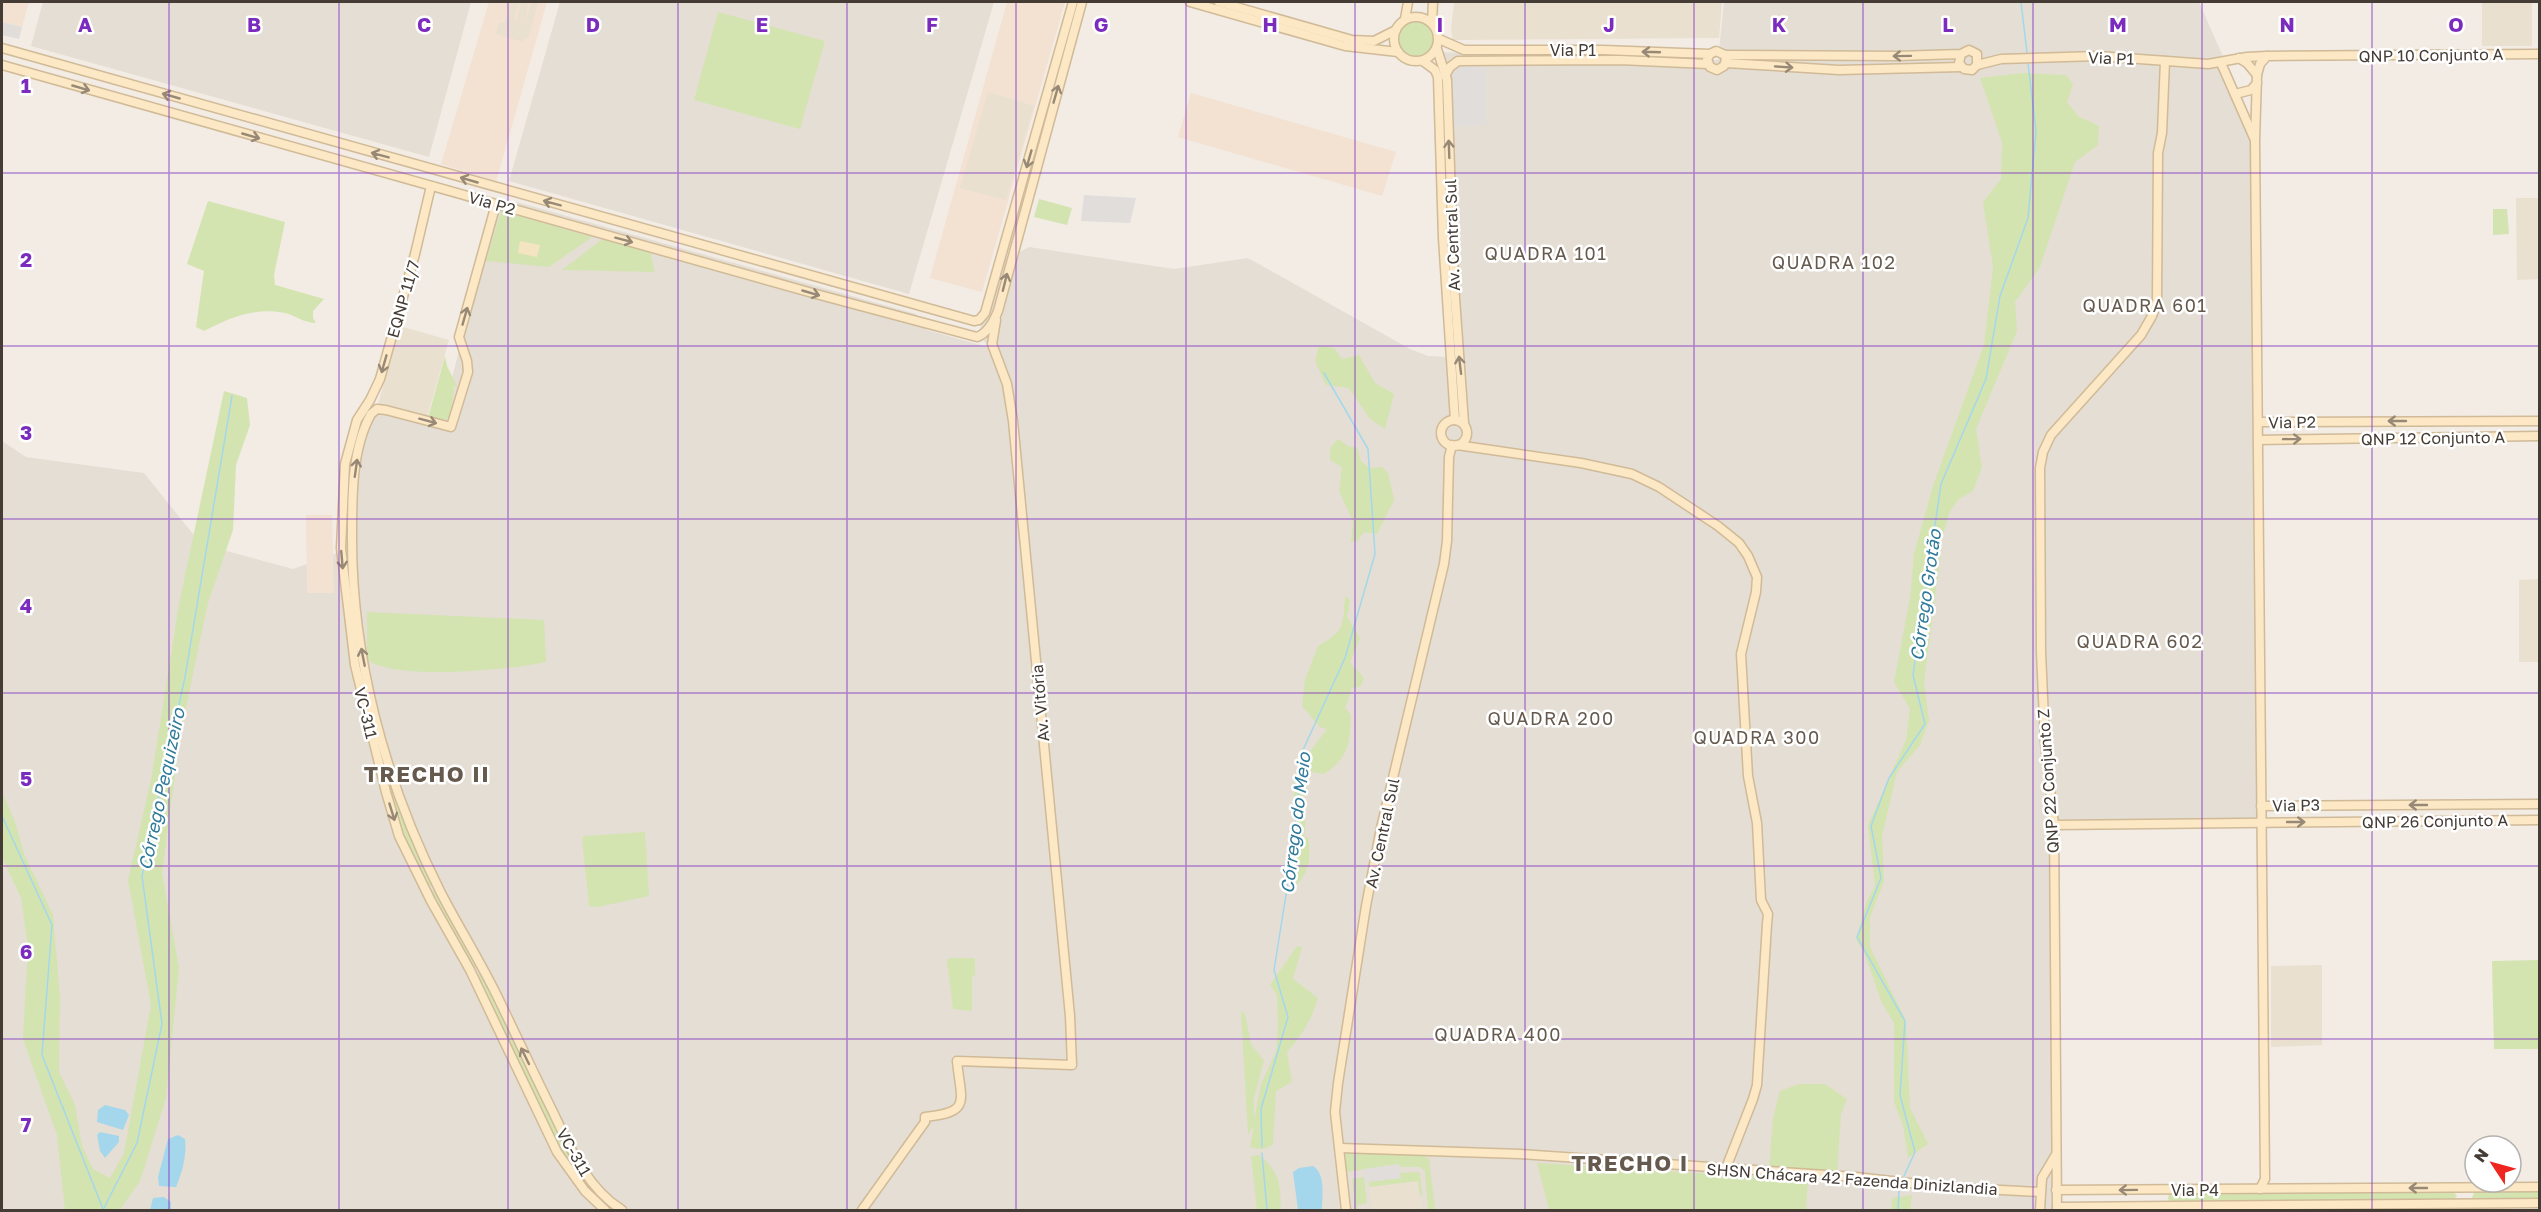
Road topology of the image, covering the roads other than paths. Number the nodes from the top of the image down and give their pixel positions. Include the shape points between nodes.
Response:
1 (1073, 2) edge
2 (1082, 2) edge
3 (1190, 2) edge
4 (1219, 2) edge
5 (1408, 2) edge
6 (1433, 2) edge
7 (1405, 20) junction
8 (1432, 22) junction
9 (1396, 30) junction
10 (1438, 44) junction
11 (2, 48) edge
12 (1510, 50) junction
13 (1398, 52) junction
14 (1710, 54) junction
15 (1961, 54) junction
16 (1977, 54) junction
17 (2540, 54) edge
18 (1529, 55) junction
19 (2267, 56) junction
20 (2240, 58) junction
21 (1725, 59) junction
22 (2001, 59) junction
23 (1511, 60) junction
24 (1423, 61) junction
25 (2165, 61) junction
26 (2221, 63) junction
27 (1708, 64) junction
28 (2, 65) edge
29 (1977, 65) junction
30 (1961, 67) junction
31 (1446, 74) junction
32 (2228, 76) junction
33 (108, 78) junction
34 (2257, 79) junction
35 (119, 81) junction
36 (103, 94) junction
37 (2235, 94) junction
38 (114, 97) junction
39 (2255, 141) junction
40 (336, 142) junction
41 (347, 146) junction
42 (331, 158) junction
43 (345, 162) junction
44 (431, 186) junction
45 (496, 204) junction
46 (574, 209) junction
47 (586, 212) junction
48 (567, 224) junction
49 (582, 228) junction
50 (741, 255) junction
51 (769, 264) junction
52 (736, 271) junction
53 (763, 279) junction
54 (998, 311) junction
55 (972, 337) junction
56 (993, 344) junction
57 (1455, 420) junction
58 (2418, 421) junction
59 (2540, 421) edge
60 (2258, 422) junction
61 (2428, 422) junction
62 (1464, 423) junction
63 (2540, 436) edge
64 (2417, 438) junction
65 (2428, 438) junction
66 (2326, 439) joint
67 (2258, 440) junction
68 (1458, 444) junction
69 (341, 502) junction
70 (352, 503) junction
71 (341, 516) junction
72 (352, 518) junction
73 (2453, 804) junction
74 (2470, 804) junction
75 (2540, 804) edge
76 (2262, 806) junction
77 (2540, 820) edge
78 (2452, 821) junction
79 (2470, 821) junction
80 (2331, 822) joint
81 (2262, 823) junction
82 (2054, 825) junction
83 (440, 891) junction
84 (428, 894) junction
85 (481, 964) junction
86 (470, 970) junction
87 (532, 1099) junction
88 (546, 1099) junction
89 (1340, 1148) junction
90 (2055, 1156) junction
91 (1726, 1168) junction
92 (2043, 1177) junction
93 (2057, 1178) junction
94 (2265, 1179) junction
95 (2523, 1187) edge
96 (2540, 1187) edge
97 (2272, 1188) junction
98 (2455, 1188) junction
99 (2463, 1188) edge
100 (2260, 1189) junction
101 (2056, 1190) junction
102 (2160, 1190) junction
103 (2040, 1192) junction
104 (2469, 1194) edge
105 (2540, 1203) edge
106 (2451, 1204) junction
107 (2473, 1204) junction
108 (2160, 1206) junction
109 (2057, 1209) edge
110 (605, 1210) edge
111 (622, 1210) edge
112 (862, 1210) edge
113 (1346, 1210) edge
114 (2040, 1210) edge

1 -> 51 street, Via P2 via 985,313 979,320
54 -> 2 street
3 - 13 street via 1345,46
4 - 9 street via 1352,40 1374,41
5 - 7 street
6 - 8 street
7 - 8 street via 1419,17
7 - 9 street
8 - 10 street
9 - 13 street
10 - 12 street, Via P1 via 1464,50
10 - 24 street
10 - 31 street, Av. Central Sul
11 - 33 street, Via P2
12 - 18 street, Via P1
12 - 23 street via 1515,56
13 - 24 street via 1409,61
14 -> 18 street, Via P1
14 - 21 street, Via P1 via 1716,51
14 - 27 street
15 - 16 street, Via P1 via 1969,50
15 -> 21 street, Via P1
15 - 30 street
16 - 22 street, Via P1
16 - 29 street
17 - 19 street, QNP 10 Conjunto A
18 - 23 street, Via P1
18 - 27 street, Via P1
19 - 20 street
19 - 34 street via 2260,64
20 - 26 street, Via P1
20 - 32 street
20 - 34 street
21 - 27 street, Via P1 via 1717,70
21 -> 30 street, Via P1 via 1839,70
22 - 25 street, Via P1 via 2098,56
22 - 29 street, Via P1
23 - 31 street, Via P1 via 1458,61
24 - 57 street, Av. Central Sul via 1438,77
25 - 26 street, Via P1
25 - 82 street, QNP 22 Conjunto Z via 2158,153 2157,301 2141,335 2048,440 2043,452 2039,481 2041,645
26 - 32 street
28 -> 36 street, Via P2
29 - 30 street, Via P1 via 1968,70
62 -> 31 street, Av. Central Sul
32 - 37 street
33 - 35 street, Via P2
33 - 36 street
34 - 37 street via 2251,90
34 - 39 street
35 - 38 street
40 -> 35 street, Via P2
36 - 38 street, Via P2
37 - 39 street
38 -> 42 street, Via P2
39 - 60 street
40 - 41 street, Via P2
40 - 42 street
41 - 43 street
46 -> 41 street, Via P2
42 - 43 street, Via P2
43 - 44 street, Via P2
44 - 45 street, Via P2
44 -> 69 street, EQNP 11/7 via 380,379 351,438
45 - 48 street, Via P2
70 -> 45 street, VC-311 via 358,458 368,419 375,410 451,427 468,372 459,338
46 - 47 street, Via P2
46 - 48 street
47 - 49 street
47 - 50 street, Via P2
48 - 49 street, Via P2
49 -> 52 street, Via P2
50 - 51 street, Via P2
50 - 52 street via 748,259 749,266 744,272
51 - 53 street via 762,263 757,268 757,275
52 - 53 street, Via P2
53 -> 55 street, Via P2
54 - 55 street, Via P2 via 982,335
54 - 56 street
55 - 56 street
56 - 112 street, Av. Vitória via 1007,384 1013,421 1072,1065 957,1061 961,1097 957,1108 951,1114 925,1117
57 - 62 street
57 - 68 street, Av. Central Sul via 1442,429 1443,439
58 -> 60 street, Via P2
58 - 61 street, Via P2
58 - 64 street
59 - 61 street, Via P2
60 - 67 street
61 - 65 street
62 - 68 street, Av. Central Sul via 1467,432
63 - 65 street, QNP 12 Conjunto A
64 - 65 street, QNP 12 Conjunto A
64 - 66 street, QNP 12 Conjunto A
67 -> 66 street, Via P2
67 - 76 street
68 - 89 street, Av. Central Sul via 1449,457 1444,564 1382,828 1356,972 1335,1112
68 - 91 street via 1620,470 1643,478 1734,539 1748,556 1757,577 1741,654 1748,776 1757,823 1761,900 1768,914 1757,1085
69 - 70 street
69 - 71 street, VC-311
70 - 72 street, VC-311
71 - 72 street
71 -> 84 street, VC-311 via 345,595 358,679 399,836
83 -> 72 street, VC-311 via 398,791 374,708 356,617
73 - 74 street, Via P3
73 -> 76 street, Via P3
73 - 78 street via 2459,813
74 - 75 street, Via P3
74 - 79 street via 2466,813
76 - 81 street
77 - 79 street, QNP 26 Conjunto A
78 - 79 street, QNP 26 Conjunto A
78 - 80 street, QNP 26 Conjunto A
81 -> 80 street, Via P3
81 - 82 street, Via P3
81 - 94 street
82 - 90 street, QNP 22 Conjunto Z
83 - 84 street via 433,888
83 - 85 street, VC-311
84 - 86 street, VC-311
85 - 86 street via 480,971
88 -> 85 street, VC-311
86 - 87 street, VC-311
87 - 88 street via 534,1089
87 - 110 street, VC-311 via 557,1152 585,1191
88 - 111 street, VC-311 via 589,1180
89 - 91 street, SHSN Chácara 42 Fazenda Dinizlandia via 1520,1154
89 - 113 street, Av. Central Sul
90 - 92 street
90 - 93 street, QNP 22 Conjunto Z
91 - 103 street, SHSN Chácara 42 Fazenda Dinizlandia
92 - 93 street via 2048,1174
92 - 103 street
93 - 101 street, QNP 22 Conjunto Z
94 - 97 street
94 - 100 street
95 - 96 street, Via P4
98 -> 97 street, Via P4
97 - 100 street, Via P4
98 - 99 street, Via P4
98 - 106 street via 2460,1196
100 - 102 street, Via P4
102 -> 101 street, Via P4
101 - 109 street, QNP 22 Conjunto Z
102 - 108 street
103 - 114 street
104 - 107 street
105 - 107 street, Via P4
106 - 107 street, Via P4
106 - 108 street, Via P4
108 - 109 street, Via P4

